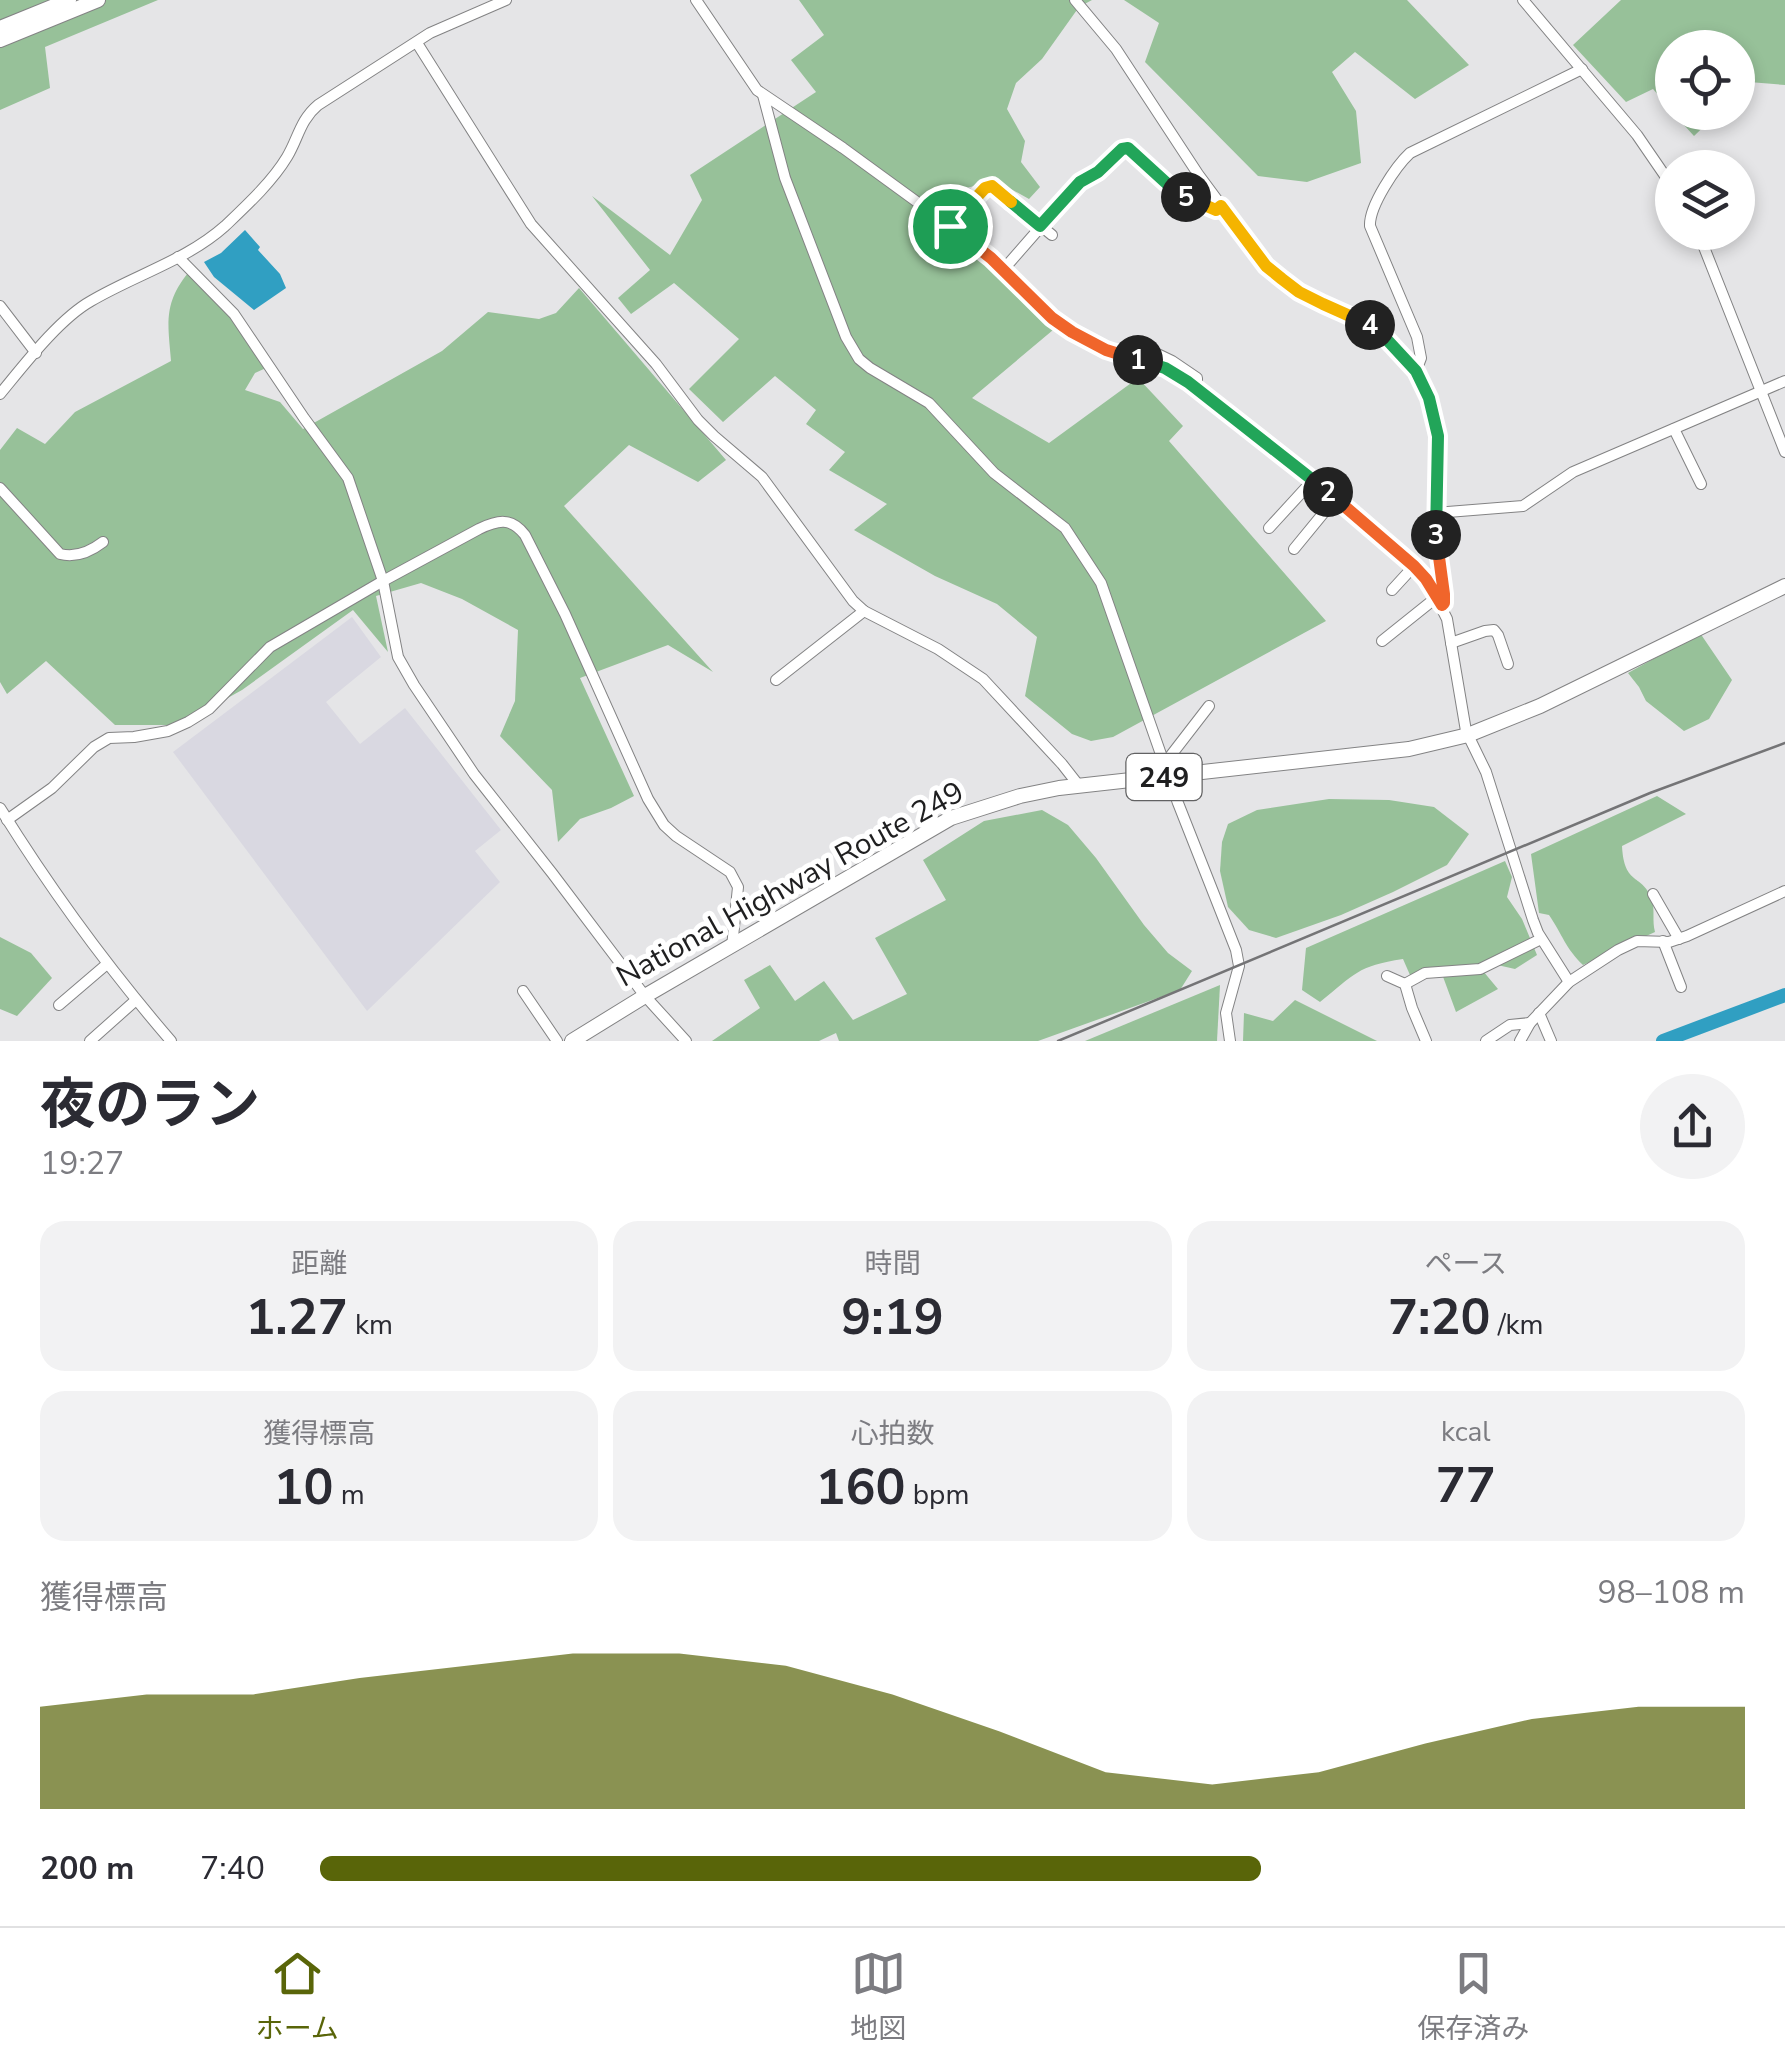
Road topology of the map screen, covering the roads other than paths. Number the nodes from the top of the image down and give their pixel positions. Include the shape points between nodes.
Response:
1 (69, 0) edge
2 (98, 0) edge
3 (506, 0) edge
4 (696, 0) edge
5 (1075, 0) edge
6 (1524, 0) edge
7 (0, 28) edge
8 (0, 40) edge
9 (417, 43) junction
10 (1582, 69) junction
11 (763, 95) junction
12 (1655, 161) edge
13 (1221, 206) junction
14 (950, 226) junction
15 (1040, 226) junction
16 (1052, 236) dead end
17 (1705, 250) edge
18 (178, 257) junction
19 (1003, 270) junction
20 (0, 306) edge
21 (1147, 349) dead end
22 (36, 353) junction
23 (1416, 371) junction
24 (1785, 381) edge
25 (1197, 390) junction
26 (1762, 392) junction
27 (0, 394) edge
28 (1674, 429) junction
29 (1785, 452) edge
30 (1313, 480) junction
31 (1701, 484) dead end
32 (0, 488) edge
33 (1336, 499) junction
34 (1436, 513) junction
35 (1269, 528) dead end
36 (102, 542) dead end
37 (1294, 550) dead end
38 (1414, 566) junction
39 (383, 581) junction
40 (1785, 586) edge
41 (1392, 590) dead end
42 (1440, 601) junction
43 (864, 611) junction
44 (1382, 642) dead end
45 (1452, 643) junction
46 (1508, 664) dead end
47 (776, 680) dead end
48 (1208, 706) dead end
49 (1468, 734) junction
50 (1167, 770) junction
51 (1080, 786) junction
52 (0, 808) edge
53 (7, 820) junction
54 (1785, 891) edge
55 (1653, 894) dead end
56 (1541, 939) junction
57 (1678, 939) junction
58 (1663, 941) junction
59 (732, 946) junction
60 (107, 964) junction
61 (1387, 976) dead end
62 (1569, 982) junction
63 (1405, 984) junction
64 (1681, 987) dead end
65 (522, 991) dead end
66 (645, 996) junction
67 (136, 1000) junction
68 (58, 1005) dead end
69 (1540, 1013) junction
70 (1530, 1023) junction
71 (165, 1039) edge
72 (1489, 1040) edge
73 (90, 1041) edge
74 (556, 1041) edge
75 (572, 1041) edge
76 (686, 1041) edge
77 (1230, 1041) edge
78 (1426, 1041) edge
79 (1520, 1041) edge
80 (1551, 1041) edge

1 - 7 highway
2 - 8 highway
3 - 9 street
4 - 11 street
5 - 13 street
6 - 10 street
9 - 18 street via 311,111 266,183 227,224
9 - 43 street via 532,224 698,420 762,477
10 - 12 street
10 - 23 street via 1410,154 1385,186 1370,226 1417,337
11 - 14 street
11 - 50 street via 785,178 853,349 870,368 929,403 994,473 1065,528 1101,583
13 - 15 street via 1216,210 1180,194 1132,150 1122,149
13 - 23 street via 1266,266 1311,298 1378,330
14 - 15 street via 992,186
14 - 19 street
15 - 16 street
15 - 19 street
17 - 26 street
18 - 22 street via 88,302
18 - 39 street via 234,314 348,478
19 - 25 street via 1072,332 1165,368
20 - 22 street
21 - 25 street via 1197,378
22 - 27 street
23 - 34 street via 1438,436
24 - 26 street
25 - 30 street
26 - 28 street
26 - 29 street
28 - 31 street
28 - 34 street via 1574,472 1523,506
30 - 33 street
30 - 35 street
32 - 36 street via 60,554 88,552
33 - 37 street
33 - 38 street
34 - 42 street
38 - 41 street
38 - 42 street
39 - 53 street via 270,647 209,709 168,731 109,738
39 - 59 street via 492,523 520,529 648,799 664,825 735,880
39 - 66 street via 398,656 414,685
40 - 49 highway, National Highway Route 249 / 249 via 1540,706
42 - 44 street
42 - 45 street
43 - 47 street
43 - 51 street via 984,679
45 - 46 street via 1494,630
45 - 49 street
48 - 50 street
49 - 50 highway, National Highway Route 249 / 249 via 1409,749
49 - 56 street
50 - 51 highway, National Highway Route 249 / 249
50 - 77 street via 1240,966 1226,1013
51 - 59 highway, National Highway Route 249 / 249 via 951,818
52 - 53 street
53 - 60 street
54 - 57 street
55 - 57 street
56 - 62 street
56 - 63 street via 1480,969 1424,973
57 - 58 street
58 - 62 street via 1636,941
58 - 64 street
59 - 66 highway, National Highway Route 249 / 249
60 - 67 street
60 - 68 street
61 - 63 street
62 - 69 street
63 - 78 street
65 - 74 street
66 - 75 highway, National Highway Route 249 / 249
66 - 76 street
67 - 71 street
67 - 73 street
69 - 70 street
69 - 80 street
70 - 72 street via 1510,1024
70 - 79 street

